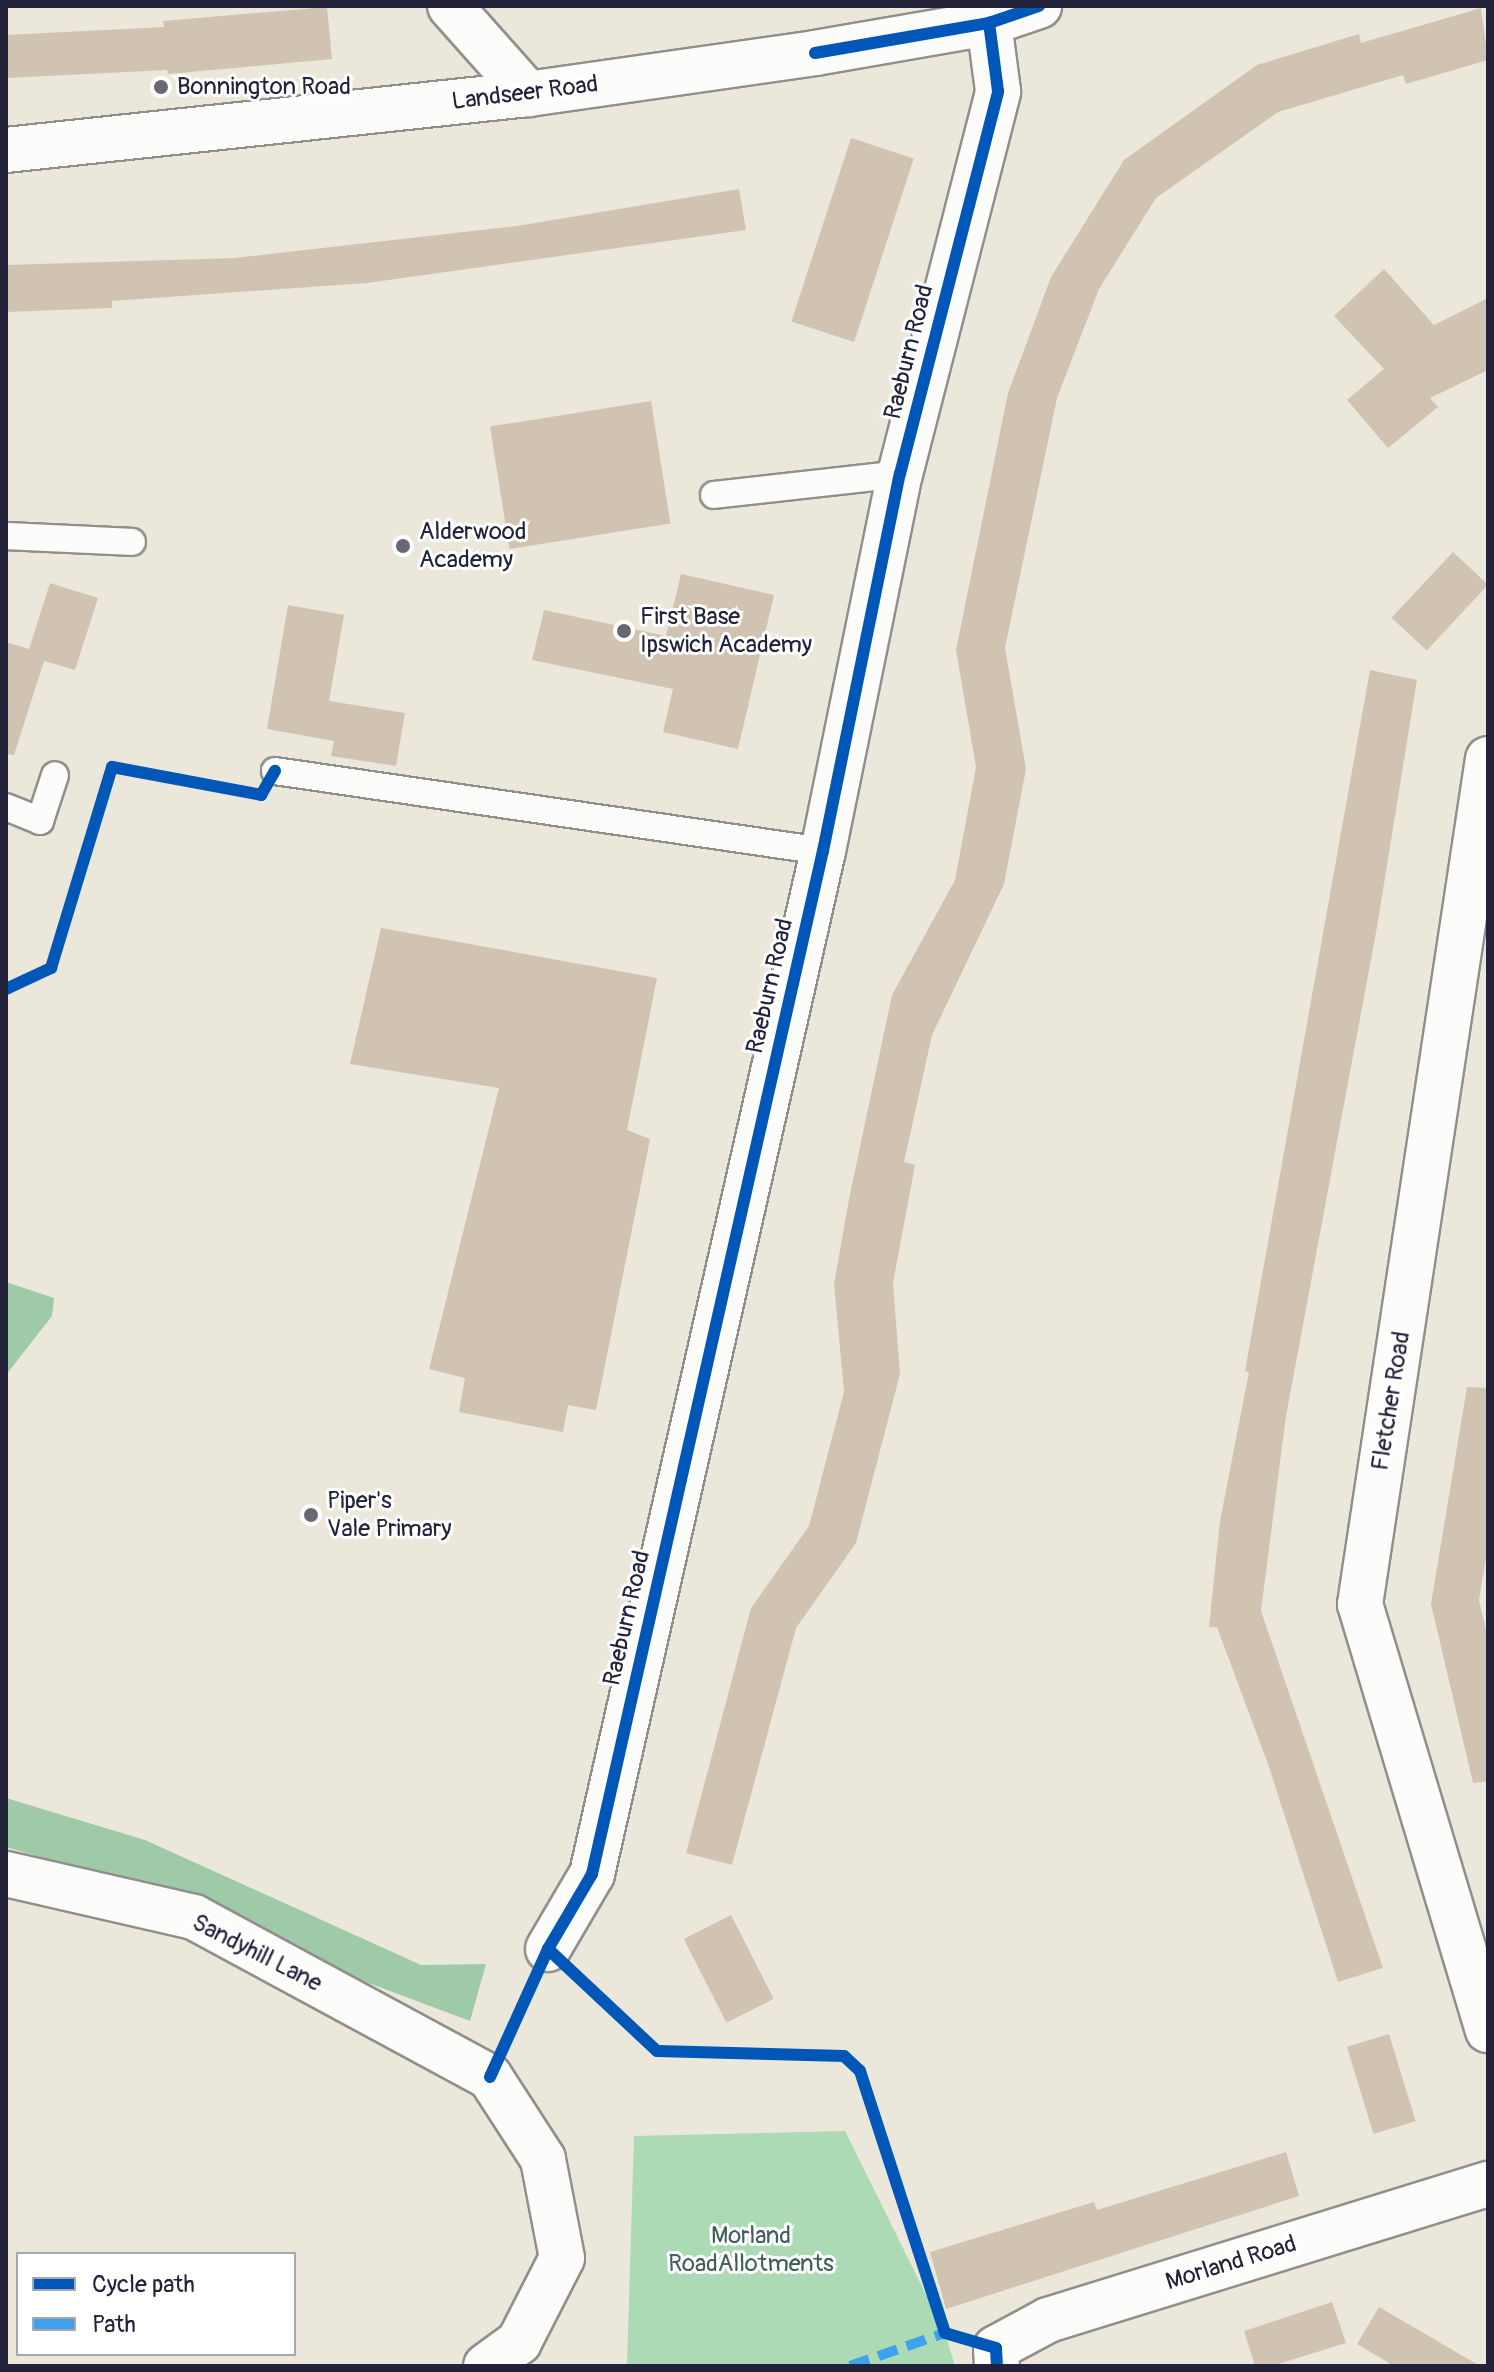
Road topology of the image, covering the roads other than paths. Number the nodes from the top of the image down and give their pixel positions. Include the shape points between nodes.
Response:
1 (450, 6) edge
2 (1039, 6) edge
3 (989, 23) junction
4 (528, 94) junction
5 (6, 150) edge
6 (900, 474) junction
7 (714, 495) dead end
8 (6, 536) edge
9 (132, 542) dead end
10 (1488, 759) edge
11 (275, 771) dead end
12 (55, 775) dead end
13 (6, 807) edge
14 (823, 851) junction
15 (6, 1874) edge
16 (548, 1949) dead end
17 (1488, 2030) edge
18 (1488, 2184) edge
19 (507, 2358) edge
20 (997, 2366) edge

1 - 4 street
2 - 3 street, Landseer Road
3 - 4 street, Landseer Road
3 - 6 street, Raeburn Road via 998,91
4 - 5 street, Landseer Road
6 - 7 lane
6 - 14 street, Raeburn Road
8 - 9 lane
10 - 17 street, Fletcher Road via 1360,1604
11 - 14 lane
12 - 13 lane via 40,821
14 - 16 street, Raeburn Road via 592,1874
15 - 19 street, Sandyhill Lane via 194,1917 490,2077 543,2159 562,2258
18 - 20 street, Morland Road via 1048,2320 996,2348

